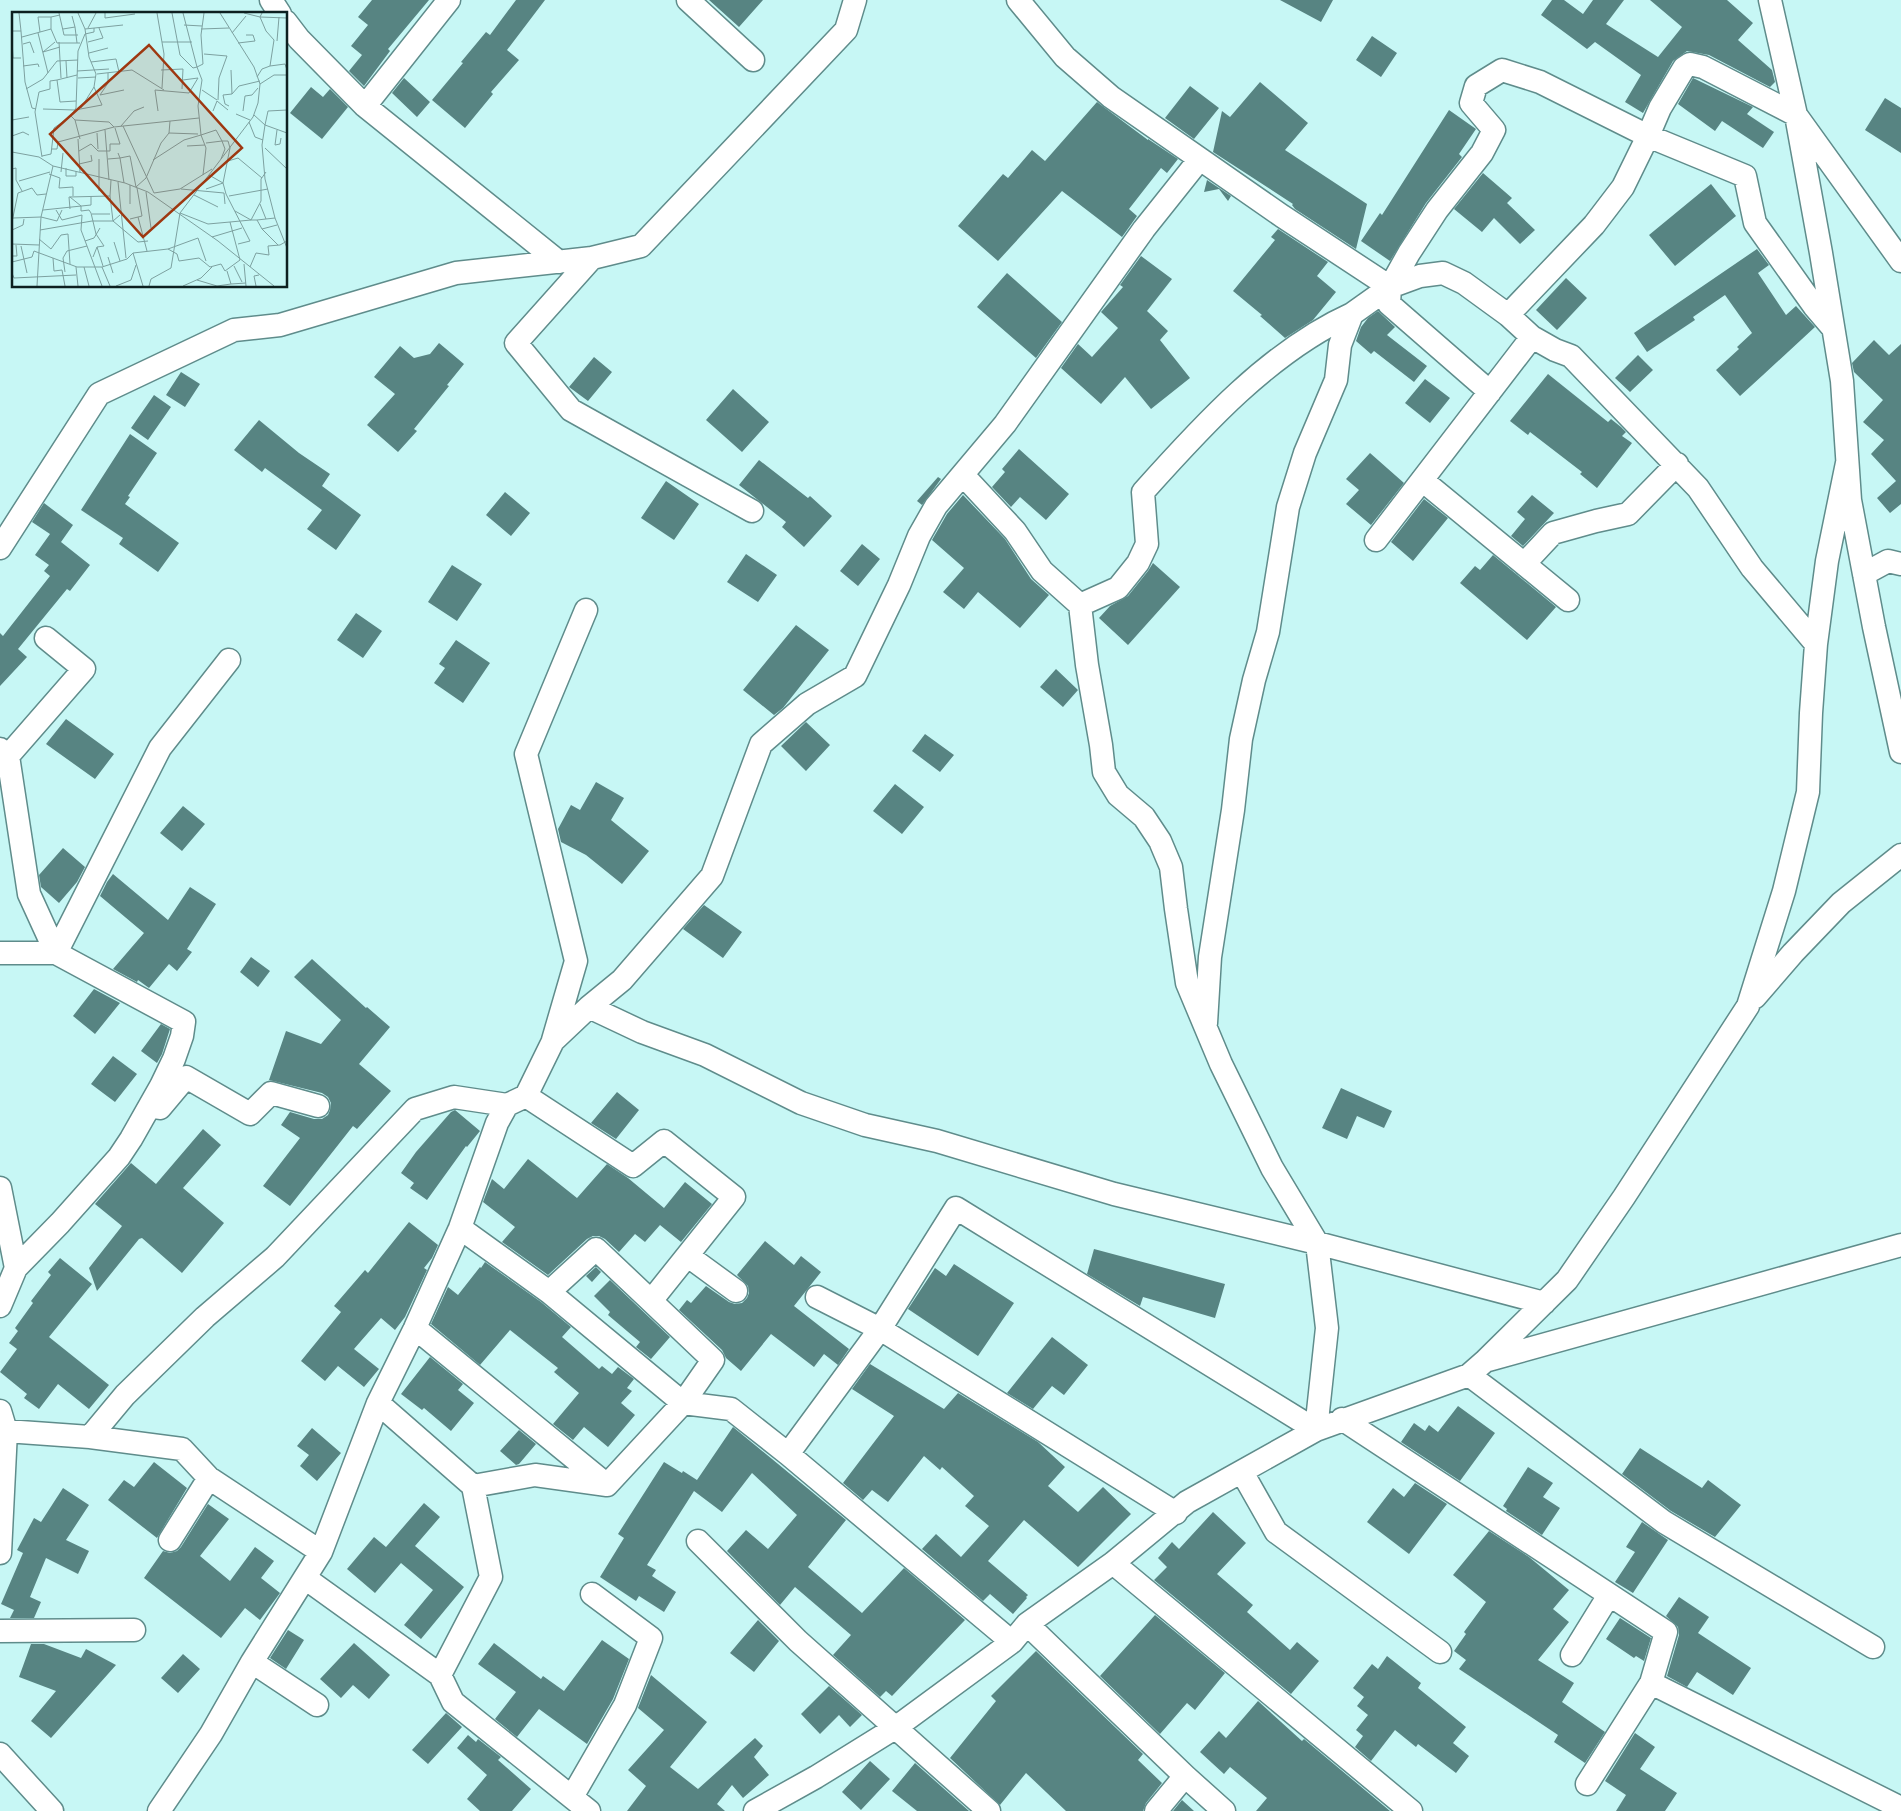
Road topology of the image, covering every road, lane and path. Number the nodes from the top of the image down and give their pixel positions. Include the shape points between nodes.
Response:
1 (271, 0) edge
2 (449, 0) edge
3 (688, 0) edge
4 (855, 0) edge
5 (1018, 0) edge
6 (1770, 0) edge
7 (279, 12) edge
8 (288, 25) edge
9 (753, 60) dead end
10 (366, 106) junction
11 (1796, 115) junction
12 (1648, 136) junction
13 (1199, 160) junction
14 (592, 258) junction
15 (1901, 260) edge
16 (559, 262) junction
17 (1390, 287) junction
18 (1352, 314) junction
19 (1508, 314) junction
20 (1833, 328) junction
21 (1532, 337) junction
22 (1490, 392) junction
23 (1847, 462) junction
24 (1677, 464) junction
25 (963, 475) junction
26 (1422, 480) junction
27 (752, 512) dead end
28 (1376, 540) dead end
29 (0, 548) edge
30 (1524, 564) junction
31 (1901, 564) edge
32 (1864, 574) junction
33 (1568, 600) dead end
34 (1080, 604) junction
35 (586, 610) dead end
36 (46, 638) dead end
37 (1816, 644) junction
38 (229, 660) dead end
39 (4, 752) edge
40 (1901, 752) edge
41 (1901, 855) edge
42 (0, 953) edge
43 (56, 953) junction
44 (1748, 1006) junction
45 (589, 1007) junction
46 (1206, 1029) junction
47 (553, 1041) junction
48 (517, 1100) junction
49 (318, 1106) dead end
50 (119, 1157) junction
51 (0, 1188) edge
52 (460, 1228) junction
53 (1317, 1243) junction
54 (1901, 1245) edge
55 (688, 1256) junction
56 (16, 1268) junction
57 (736, 1291) dead end
58 (548, 1292) junction
59 (817, 1297) dead end
60 (651, 1301) junction
61 (1544, 1303) junction
62 (0, 1306) edge
63 (415, 1328) junction
64 (880, 1329) junction
65 (1485, 1361) junction
66 (1468, 1375) junction
67 (378, 1403) junction
68 (683, 1403) junction
69 (1342, 1419) junction
70 (3, 1421) edge
71 (1316, 1430) junction
72 (90, 1437) junction
73 (788, 1454) junction
74 (1242, 1472) junction
75 (209, 1478) junction
76 (607, 1485) junction
77 (473, 1486) junction
78 (1176, 1513) junction
79 (170, 1540) dead end
80 (698, 1541) dead end
81 (321, 1552) junction
82 (0, 1553) edge
83 (1114, 1563) junction
84 (305, 1578) junction
85 (592, 1594) dead end
86 (1609, 1595) junction
87 (1027, 1624) junction
88 (134, 1630) dead end
89 (0, 1631) edge
90 (1012, 1642) junction
91 (1873, 1647) dead end
92 (1440, 1652) dead end
93 (1572, 1655) dead end
94 (252, 1662) junction
95 (440, 1675) junction
96 (1651, 1683) junction
97 (317, 1705) dead end
98 (894, 1728) junction
99 (0, 1754) edge
100 (1185, 1776) junction
101 (1587, 1784) dead end
102 (581, 1804) edge
103 (1901, 1808) edge
104 (52, 1811) edge
105 (160, 1811) edge
106 (755, 1811) edge
107 (989, 1811) edge
108 (1156, 1811) edge
109 (1224, 1811) edge
110 (1411, 1811) edge

1 - 7 street
2 - 10 street
3 - 9 street
4 - 14 street via 846,30 641,246
5 - 13 street via 1065,57 1111,97
6 - 11 street
8 - 10 street
10 - 16 street
11 - 12 street via 1703,67 1690,64 1684,68 1660,108
11 - 15 street
11 - 20 street
12 - 17 street via 1540,82 1502,70 1476,86 1471,103 1494,130 1482,153 1432,217
12 - 19 street via 1623,186 1594,225
12 - 20 street via 1745,176 1755,224
13 - 17 street
13 - 25 street via 1144,229 1005,424
14 - 16 street
14 - 27 street via 516,343 571,410
16 - 29 street via 456,273 280,325 234,330 99,394
17 - 18 street
17 - 19 street via 1420,276 1443,273 1464,283
17 - 22 street via 1389,304
18 - 34 street via 1330,324 1268,366 1191,438 1143,492 1147,544 1138,563 1118,588
18 - 46 street via 1340,345 1336,380 1305,453 1288,507 1268,632 1241,739 1210,957
19 - 21 street
20 - 23 street via 1842,381
21 - 22 street
21 - 24 street via 1571,356
22 - 26 street
23 - 32 street via 1850,500
23 - 37 street via 1827,560
24 - 30 street via 1628,514 1553,533
24 - 37 street via 1698,488 1752,568
25 - 34 street via 1015,531 1042,571
25 - 45 street via 936,506 919,536 855,676 806,704 761,744 712,876 622,980
26 - 28 street
26 - 30 street
30 - 33 street
31 - 32 street via 1888,562
32 - 40 street
34 - 46 street via 1104,772 1118,795 1144,817 1160,841 1171,867 1186,983
35 - 47 street via 526,754 576,961
36 - 39 street via 84,669
37 - 44 street via 1808,792 1784,891
38 - 43 street via 160,748
39 - 43 street via 28,894
41 - 44 street via 1841,903
42 - 43 street
43 - 50 street via 184,1022 182,1036 161,1086
44 - 61 street via 1567,1280
45 - 47 street
45 - 53 street via 642,1032 705,1055 801,1103 865,1125 937,1142 1114,1194
46 - 53 street via 1272,1168
47 - 48 street
48 - 52 street via 497,1124
48 - 55 street via 633,1166 664,1141 734,1197
48 - 72 street via 454,1097 415,1110 275,1258 205,1317 125,1394
49 - 50 street via 271,1092 250,1114 186,1077
50 - 56 street
51 - 56 street
52 - 58 street
52 - 63 street
53 - 61 street
53 - 71 street via 1327,1328
54 - 65 street
55 - 57 street
55 - 60 street
56 - 62 street
58 - 60 street via 596,1249
58 - 68 street
59 - 64 street
60 - 68 street via 713,1360
61 - 65 street
63 - 67 street
63 - 76 street
64 - 71 street via 956,1208
64 - 73 street
64 - 78 street
65 - 66 street
66 - 69 street
66 - 91 street via 1664,1522
67 - 77 street
67 - 81 street
68 - 73 street via 731,1409
68 - 76 street
69 - 71 street
69 - 86 street
70 - 72 street
70 - 82 street
71 - 74 street
72 - 75 street via 182,1449
73 - 90 street
74 - 78 street via 1187,1502
74 - 92 street via 1276,1532
75 - 79 street
75 - 81 street
76 - 77 street via 535,1475
77 - 95 street via 491,1577
78 - 83 street
80 - 98 street via 798,1641
81 - 84 street
83 - 87 street
83 - 110 street
84 - 94 street
84 - 95 street
85 - 102 street via 651,1638
86 - 93 street
86 - 96 street via 1666,1632
87 - 90 street
87 - 100 street
88 - 89 street
90 - 98 street
94 - 97 street
94 - 105 street via 211,1734
95 - 102 street via 453,1702
96 - 101 street
96 - 103 street
98 - 106 street
98 - 107 street
99 - 104 street
100 - 108 street
100 - 109 street

